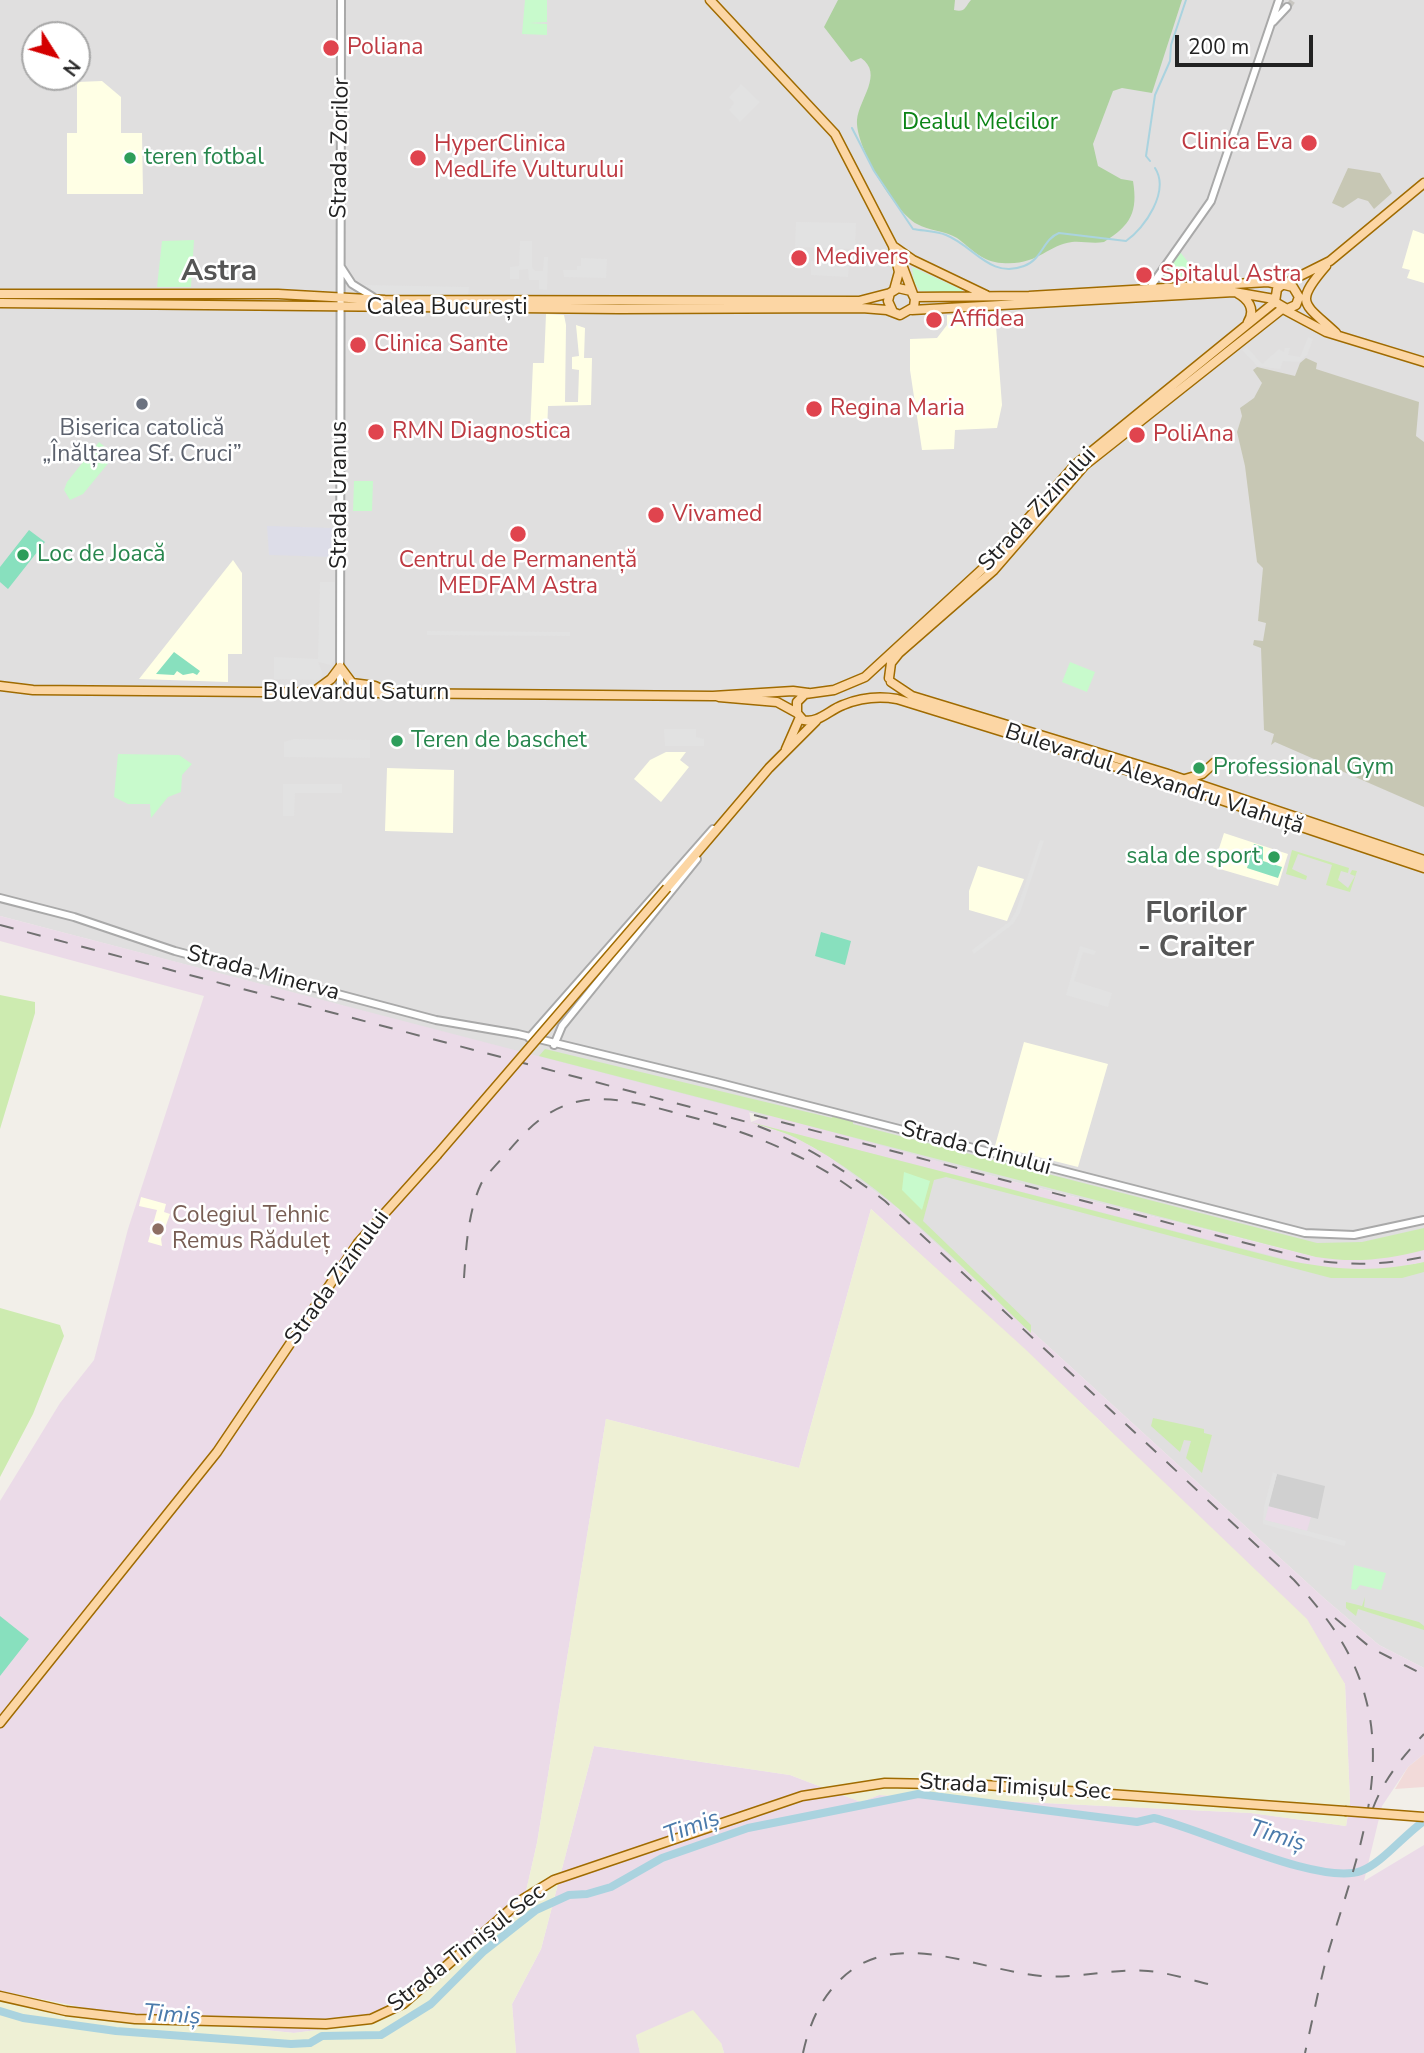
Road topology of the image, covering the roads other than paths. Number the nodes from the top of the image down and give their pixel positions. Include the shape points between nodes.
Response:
1 (341, 0) edge
2 (1279, 0) edge
3 (713, 2) edge
4 (1272, 23) junction
5 (1424, 183) edge
6 (893, 246) junction
7 (1330, 261) junction
8 (340, 264) junction
9 (1283, 285) junction
10 (1149, 289) junction
11 (892, 291) junction
12 (1234, 292) junction
13 (0, 294) edge
14 (914, 295) junction
15 (340, 296) junction
16 (992, 297) junction
17 (385, 300) junction
18 (1275, 301) junction
19 (0, 303) edge
20 (340, 307) junction
21 (1284, 309) junction
22 (912, 310) junction
23 (893, 312) junction
24 (1247, 324) junction
25 (1336, 333) junction
26 (1424, 362) edge
27 (340, 667) junction
28 (868, 675) junction
29 (890, 680) junction
30 (0, 685) edge
31 (312, 693) junction
32 (340, 693) junction
33 (389, 693) junction
34 (811, 694) junction
35 (713, 695) junction
36 (877, 697) junction
37 (799, 715) junction
38 (818, 719) junction
39 (785, 751) junction
40 (1214, 763) dead end
41 (1185, 779) junction
42 (726, 818) junction
43 (1424, 860) edge
44 (1424, 867) edge
45 (0, 898) edge
46 (529, 1038) junction
47 (554, 1045) junction
48 (1424, 1220) edge
49 (0, 1723) edge
50 (1424, 1817) edge
51 (0, 1996) edge

1 - 8 street, Strada Zorilor
2 - 4 street
2 - 4 street via 1288,7
3 - 6 main road via 835,134
4 - 10 street via 1210,201
5 - 7 main road
6 - 11 main road via 899,272
6 - 14 main road via 905,265
6 - 16 main road
7 - 9 main road
7 - 25 main road via 1304,296 1309,308
8 - 15 street, Strada Zorilor
8 - 17 street via 356,288
9 - 10 main road
9 - 18 main road via 1275,293
9 - 21 main road via 1293,287 1299,297 1293,307
10 - 16 main road
11 - 14 main road via 902,287
11 - 17 main road, Calea București via 859,301
11 - 23 main road via 888,301
12 - 18 main road
12 - 22 main road
12 - 24 main road via 1250,305
13 - 15 main road, Calea București
14 - 16 main road
14 - 22 main road
15 - 17 main road, Calea București
15 - 20 street, Strada Uranus
18 - 21 main road
18 - 24 main road, Strada Zizinului
19 - 20 main road, Calea București
20 - 23 main road, Calea București via 862,308
20 - 27 street, Strada Uranus
21 - 25 main road via 1314,328
21 - 29 main road, Strada Zizinului via 1075,474 994,569 899,653 891,663
22 - 23 main road via 904,315
24 - 28 main road, Strada Zizinului via 1076,464 990,562
25 - 26 main road
27 - 31 main road
27 - 32 street, Strada Uranus
27 - 33 main road via 352,683
28 - 29 main road via 881,671
28 - 34 main road, Bulevardul Saturn via 842,688
28 - 36 main road via 864,688
29 - 36 main road via 888,693
29 - 41 main road, Bulevardul Alexandru Vlahuță via 912,696
30 - 31 main road, Bulevardul Saturn via 53,690
31 - 32 main road, Bulevardul Saturn
32 - 33 main road, Bulevardul Saturn
33 - 35 main road, Bulevardul Saturn
34 - 35 main road, Bulevardul Saturn via 750,691
34 - 37 main road, Strada Zizinului via 799,699
34 - 38 main road via 823,703
35 - 37 main road, Bulevardul Saturn via 777,702
36 - 38 main road via 846,704
36 - 44 main road, Bulevardul Alexandru Vlahuță via 1152,777
37 - 38 main road, Bulevardul Saturn
37 - 39 main road, Strada Zizinului via 799,726
38 - 39 main road, Strada Zizinului
39 - 42 main road, Strada Zizinului
40 - 41 main road via 1202,774
41 - 43 main road, Bulevardul Alexandru Vlahuță
42 - 46 street, Strada Zizinului via 701,839
42 - 47 street, Strada Zizinului via 562,1026
42 - 49 main road, Strada Zizinului, bridge via 358,1243 217,1452
45 - 46 street, Strada Minerva via 197,957 436,1020
46 - 47 street, Strada Crinului
47 - 48 street, Strada Crinului via 774,1096 1304,1233 1354,1236
50 - 51 main road, Strada Timișul Sec, bridge via 985,1785 874,1784 802,1796 554,1880 514,1906 410,1999 371,2019 326,2024 135,2020

